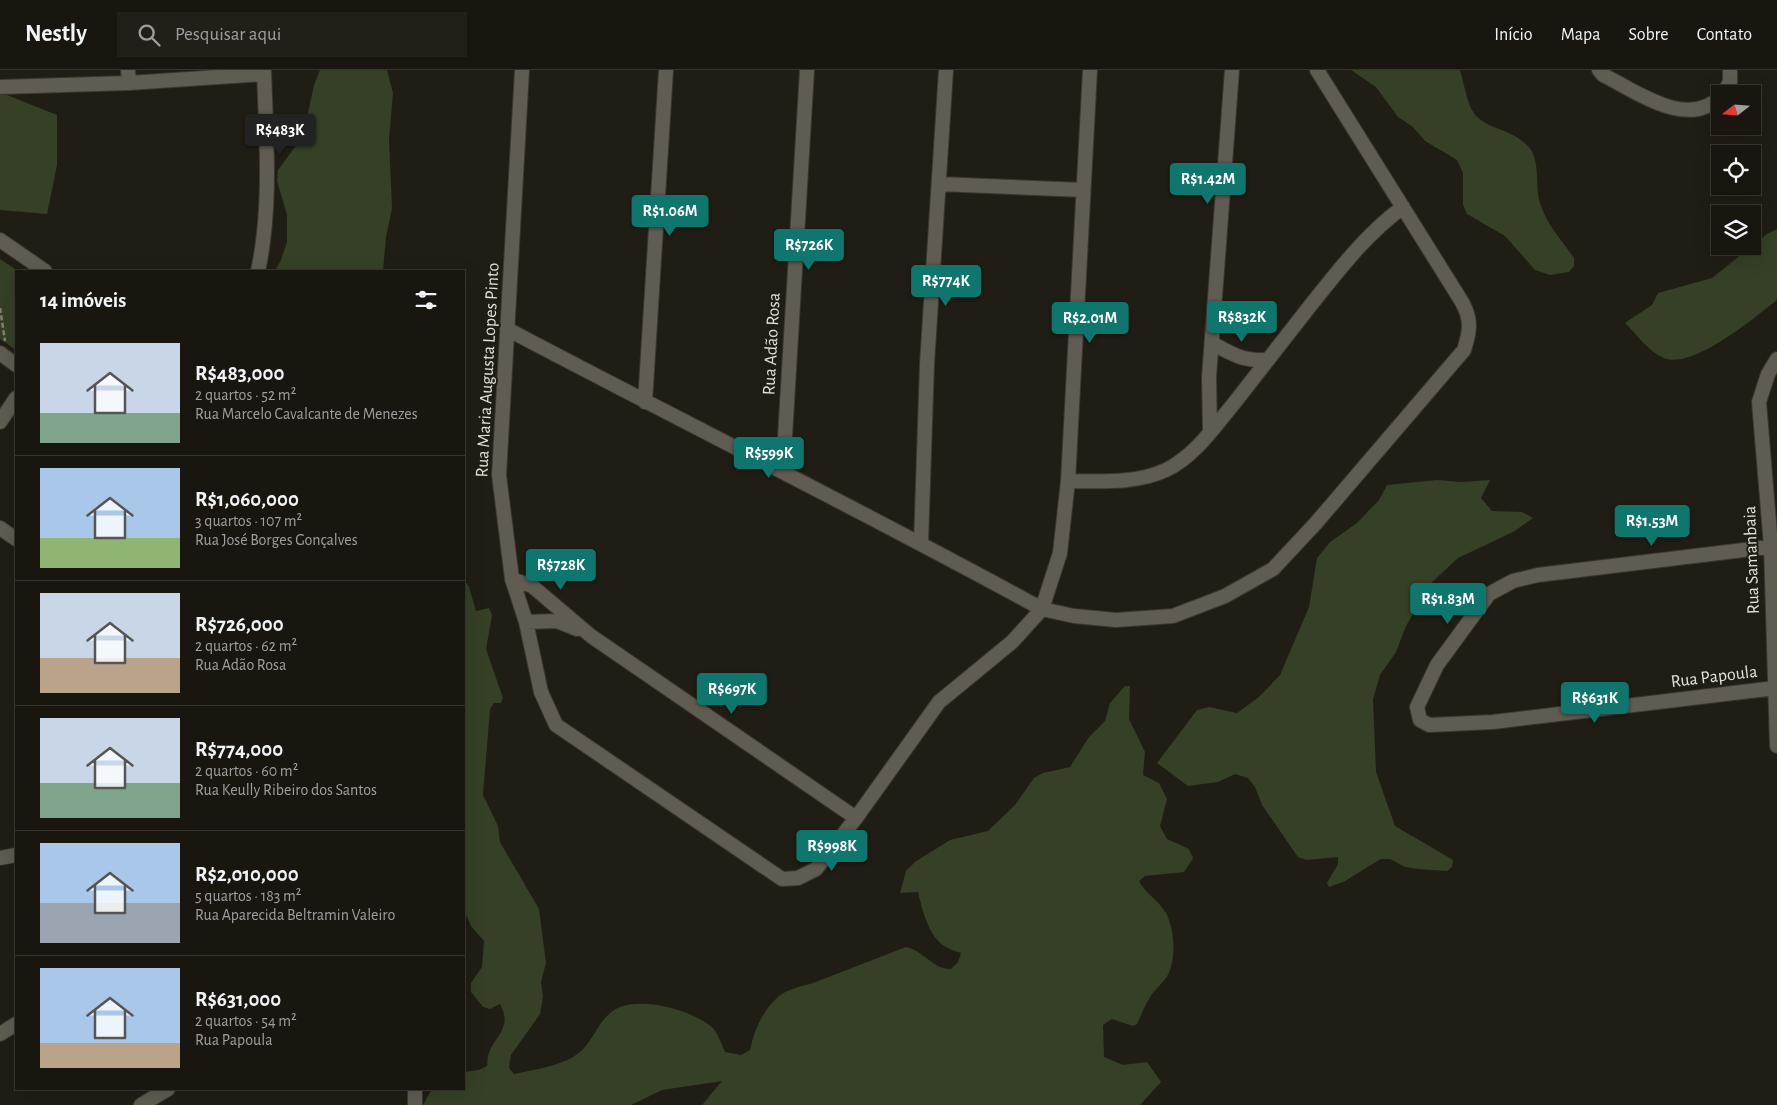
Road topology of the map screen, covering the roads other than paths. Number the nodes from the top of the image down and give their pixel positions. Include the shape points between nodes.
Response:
1 (522, 70) edge
2 (666, 70) edge
3 (807, 70) edge
4 (946, 70) edge
5 (1090, 70) edge
6 (1232, 70) edge
7 (1317, 70) edge
8 (1599, 70) edge
9 (264, 72) edge
10 (129, 76) edge
11 (0, 87) edge
12 (1711, 105) edge
13 (939, 184) junction
14 (1083, 190) junction
15 (1403, 207) junction
16 (0, 240) edge
17 (44, 270) edge
18 (258, 270) edge
19 (507, 329) junction
20 (1212, 343) junction
21 (3, 351) edge
22 (1268, 360) junction
23 (1777, 360) edge
24 (15, 364) edge
25 (15, 400) edge
26 (645, 402) junction
27 (0, 422) edge
28 (1210, 432) junction
29 (783, 470) junction
30 (1068, 481) junction
31 (0, 528) edge
32 (15, 538) edge
33 (921, 543) junction
34 (1774, 546) edge
35 (512, 579) junction
36 (1042, 609) junction
37 (526, 622) junction
38 (591, 636) junction
39 (1775, 688) junction
40 (1777, 746) edge
41 (856, 818) junction
42 (15, 855) edge
43 (0, 858) edge
44 (15, 1025) edge
45 (0, 1034) edge
46 (166, 1090) edge
47 (415, 1090) edge
48 (141, 1105) edge
49 (415, 1105) edge

1 - 19 street, Rua Maria Augusta Lopes Pinto
2 - 26 street
3 - 29 street, Rua Adão Rosa
4 - 13 street
5 - 14 street
6 - 20 street
7 - 15 street
8 - 12 street via 1602,75 1668,107 1685,110
9 - 10 street
9 - 18 street via 267,192 265,238
10 - 11 street
13 - 14 street
13 - 33 street via 927,364
14 - 30 street
15 - 22 street via 1342,266
15 - 36 street via 1466,309 1471,330 1464,350 1316,523 1273,568 1225,596 1173,616 1116,620
16 - 17 street
19 - 26 street
19 - 35 street, Rua Maria Augusta Lopes Pinto via 499,475
20 - 22 street via 1243,359
20 - 28 street
21 - 24 street
22 - 28 street
23 - 34 street, Rua Samanbaia via 1768,374 1760,402
25 - 27 street
26 - 29 street
28 - 30 street via 1186,459 1165,471 1106,481
29 - 33 street
30 - 36 street via 1060,553
31 - 32 street
33 - 36 street
34 - 39 street, Rua Samanbaia
34 - 39 street, Rua Papoula via 1538,575 1513,581 1489,594 1437,665 1417,707 1420,720 1429,725 1493,722
35 - 37 street, Rua Maria Augusta Lopes Pinto
35 - 38 street via 532,586
36 - 41 street via 1012,642 939,702
37 - 38 street via 557,621
37 - 41 street, Rua Maria Augusta Lopes Pinto via 541,692 556,725 782,879 798,878 816,869
38 - 41 street
39 - 40 street, Rua Samanbaia
42 - 43 street
44 - 45 street
46 - 48 street
47 - 49 street

